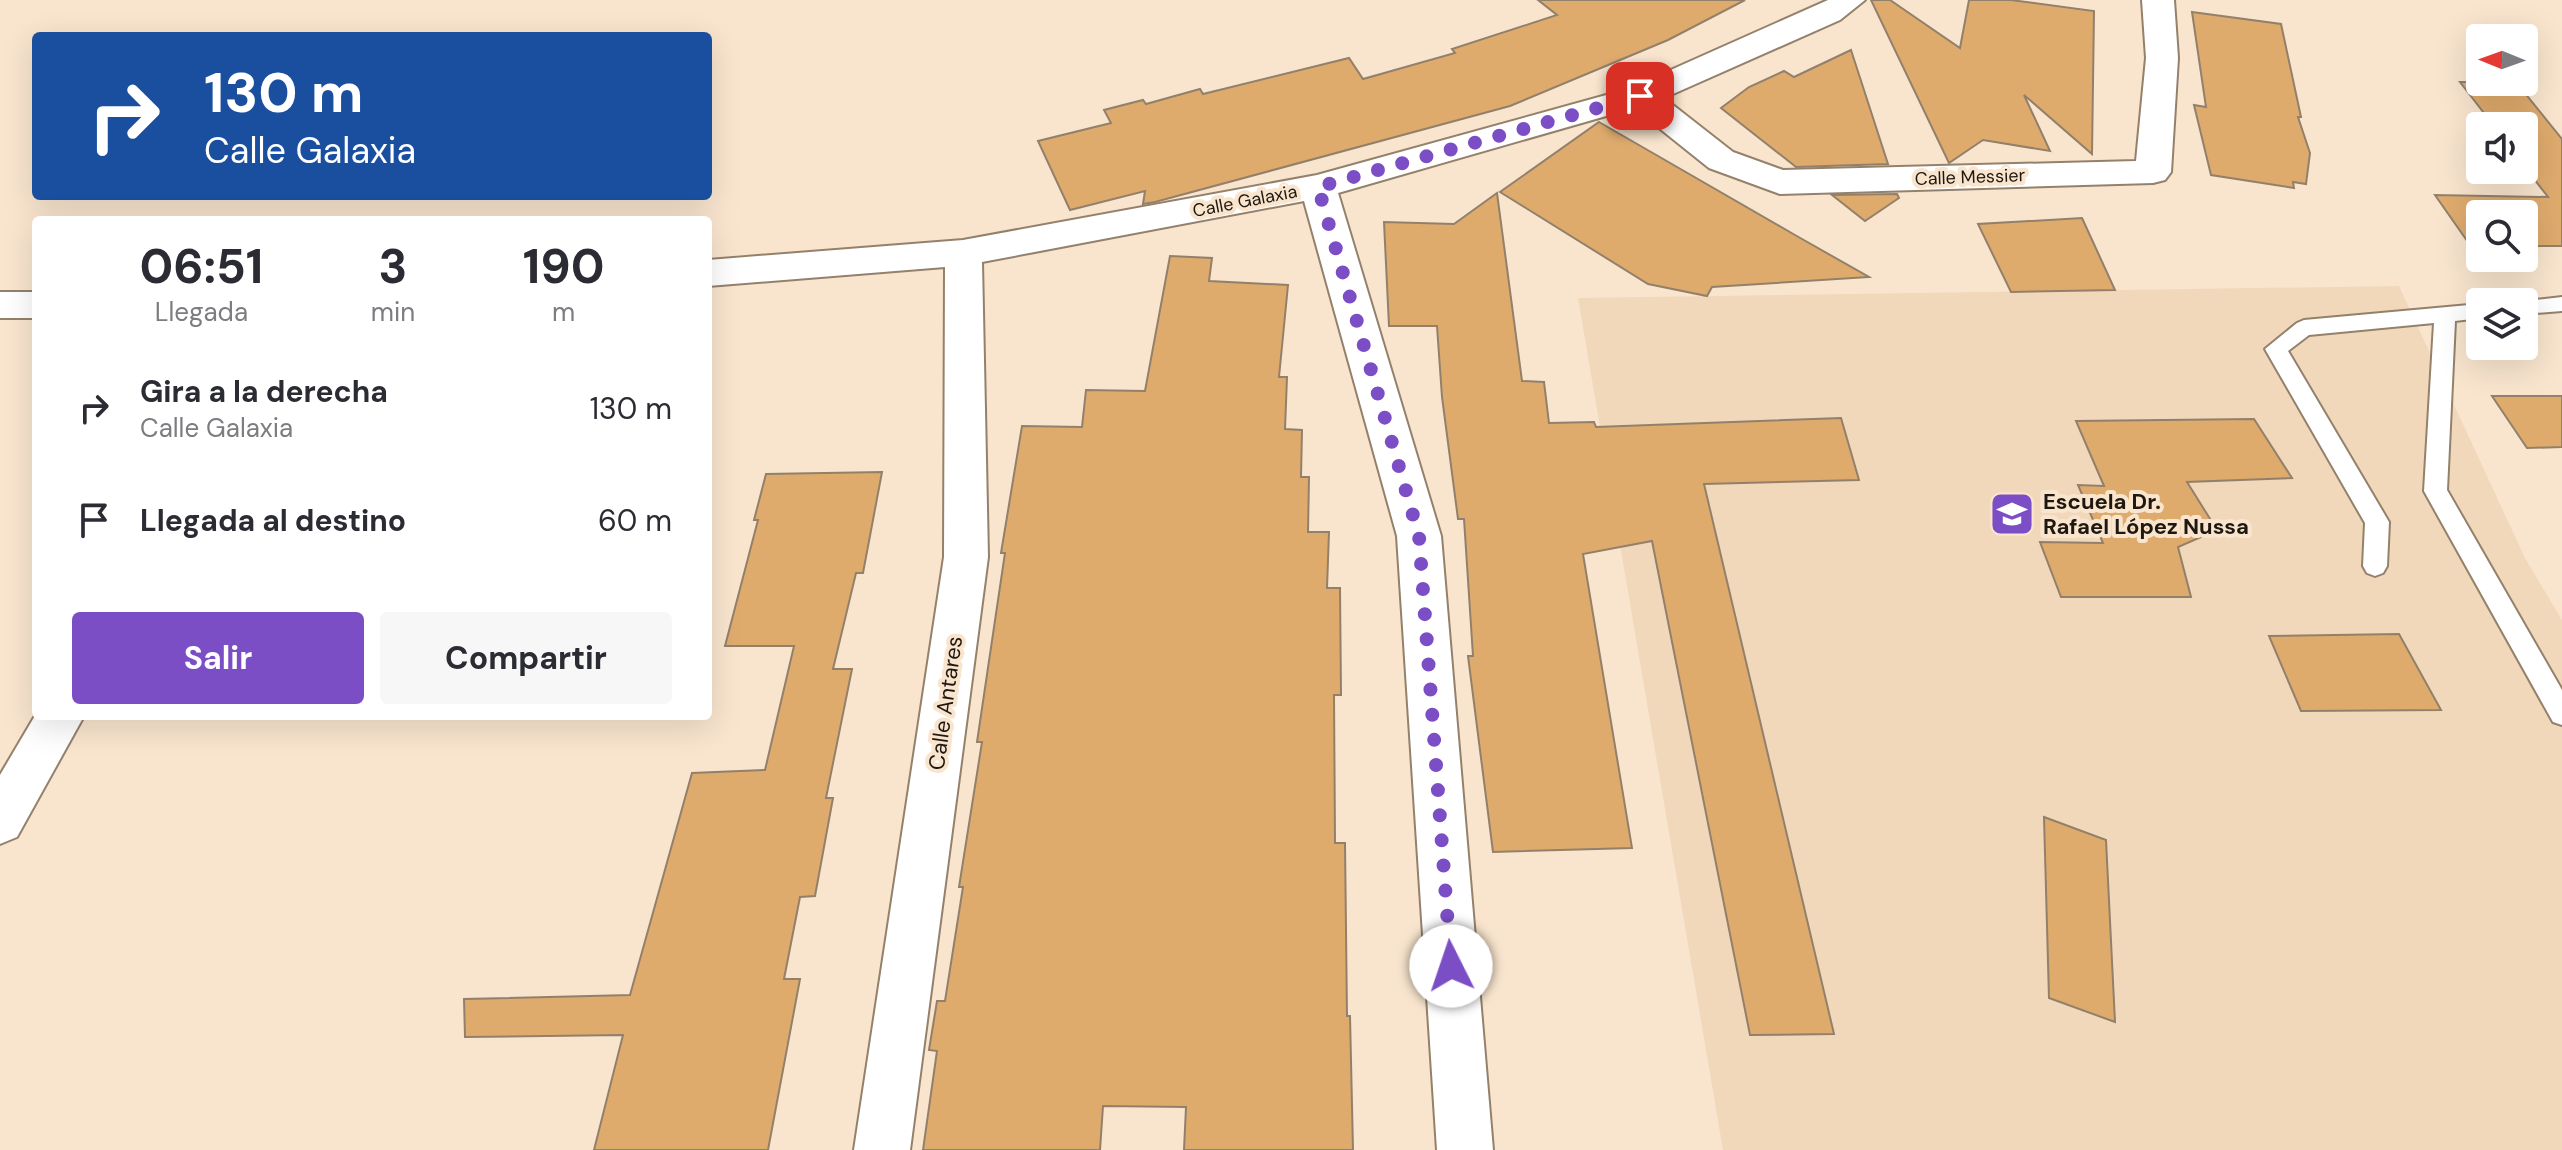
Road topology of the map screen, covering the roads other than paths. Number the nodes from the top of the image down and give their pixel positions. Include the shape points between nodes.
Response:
1 (1849, 0) edge
2 (2158, 0) edge
3 (1640, 96) junction
4 (1318, 187) junction
5 (963, 253) junction
6 (712, 273) edge
7 (2562, 304) edge
8 (0, 305) edge
9 (32, 305) edge
10 (2538, 306) edge
11 (2466, 313) edge
12 (2445, 315) junction
13 (2375, 566) dead end
14 (2562, 714) edge
15 (58, 720) edge
16 (0, 821) edge
17 (882, 1150) edge
18 (1465, 1150) edge

1 - 3 street, Calle Galaxia
2 - 3 street, Calle Messier via 2162,58 2153,172 1780,182 1721,160
3 - 4 street, Calle Galaxia
4 - 5 street, Calle Galaxia
4 - 18 street via 1419,536
5 - 6 street, Calle Galaxia
5 - 17 street, Calle Antares via 966,557
7 - 10 lane
8 - 9 street
11 - 12 lane
12 - 13 lane via 2304,328 2276,349 2377,522
12 - 14 lane via 2435,491
15 - 16 street

